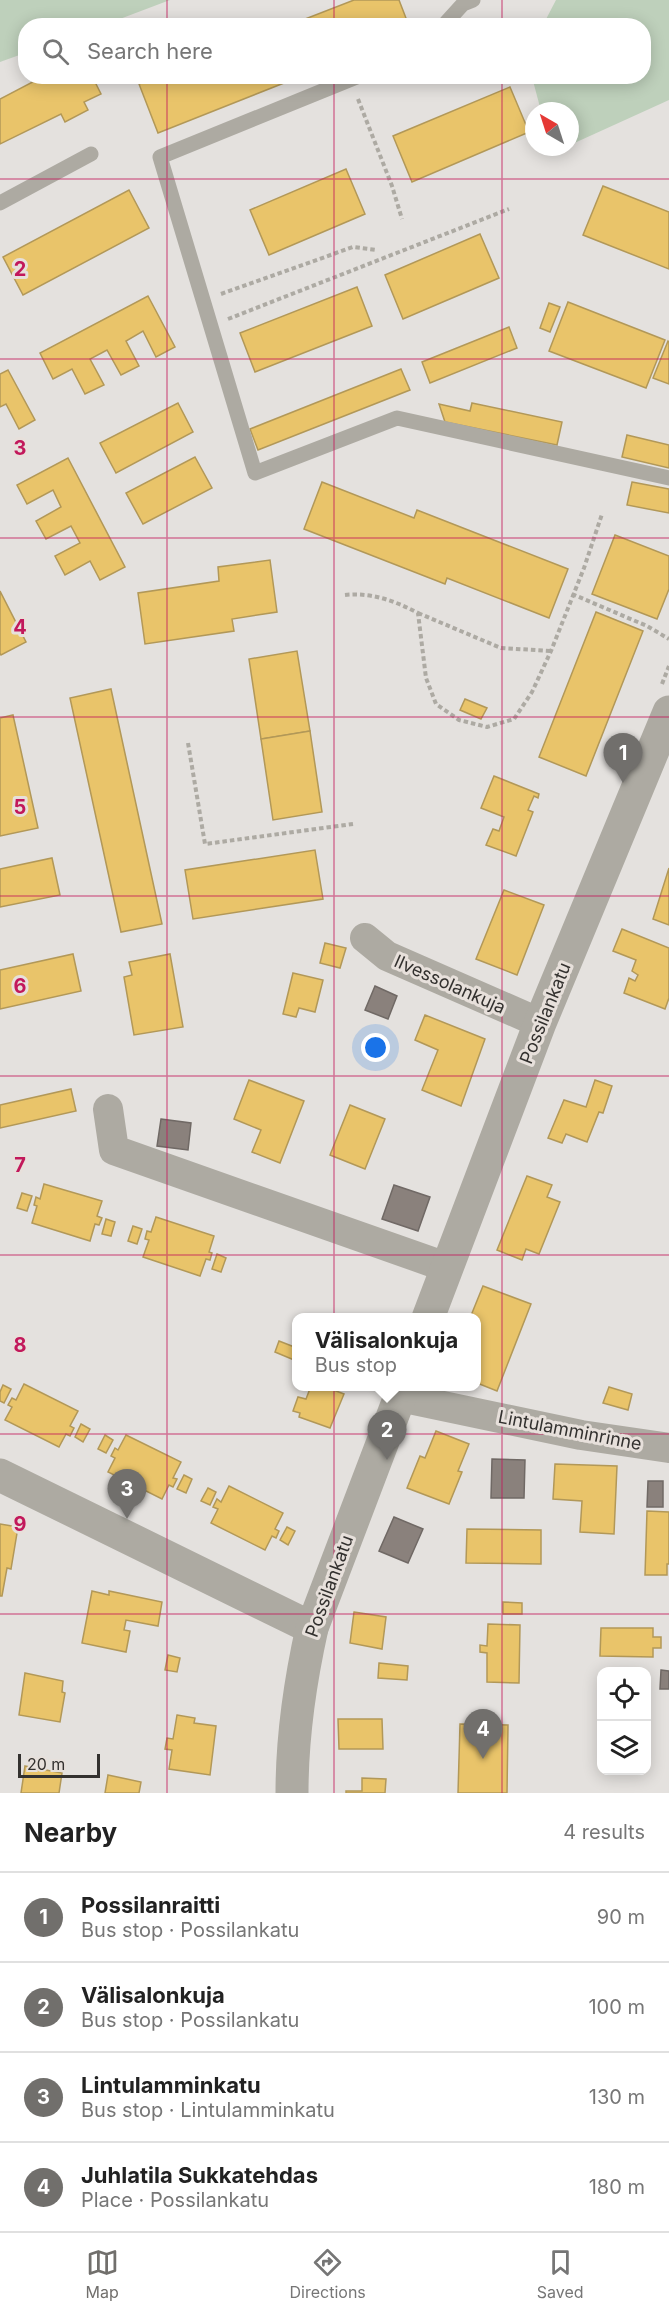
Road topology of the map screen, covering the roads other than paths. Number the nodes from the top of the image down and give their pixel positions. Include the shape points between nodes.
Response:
1 (473, 0) edge
2 (450, 18) edge
3 (339, 84) edge
4 (91, 154) dead end
5 (0, 203) edge
6 (669, 478) edge
7 (669, 712) edge
8 (365, 938) dead end
9 (540, 1023) junction
10 (108, 1109) dead end
11 (446, 1267) junction
12 (429, 1313) edge
13 (402, 1392) edge
14 (669, 1448) edge
15 (0, 1475) edge
16 (312, 1628) junction
17 (292, 1793) edge

1 - 2 lane
3 - 6 lane via 160,157 255,473 397,418
4 - 5 lane
7 - 9 street, Possilankatu
8 - 9 street, Ilvessolankuja via 387,956
9 - 11 street, Possilankatu
10 - 11 street via 114,1150
11 - 12 street, Possilankatu
13 - 14 street, Lintulamminrinne via 581,1435
13 - 16 street, Possilankatu
15 - 16 street
16 - 17 street, Possilankatu via 296,1715

